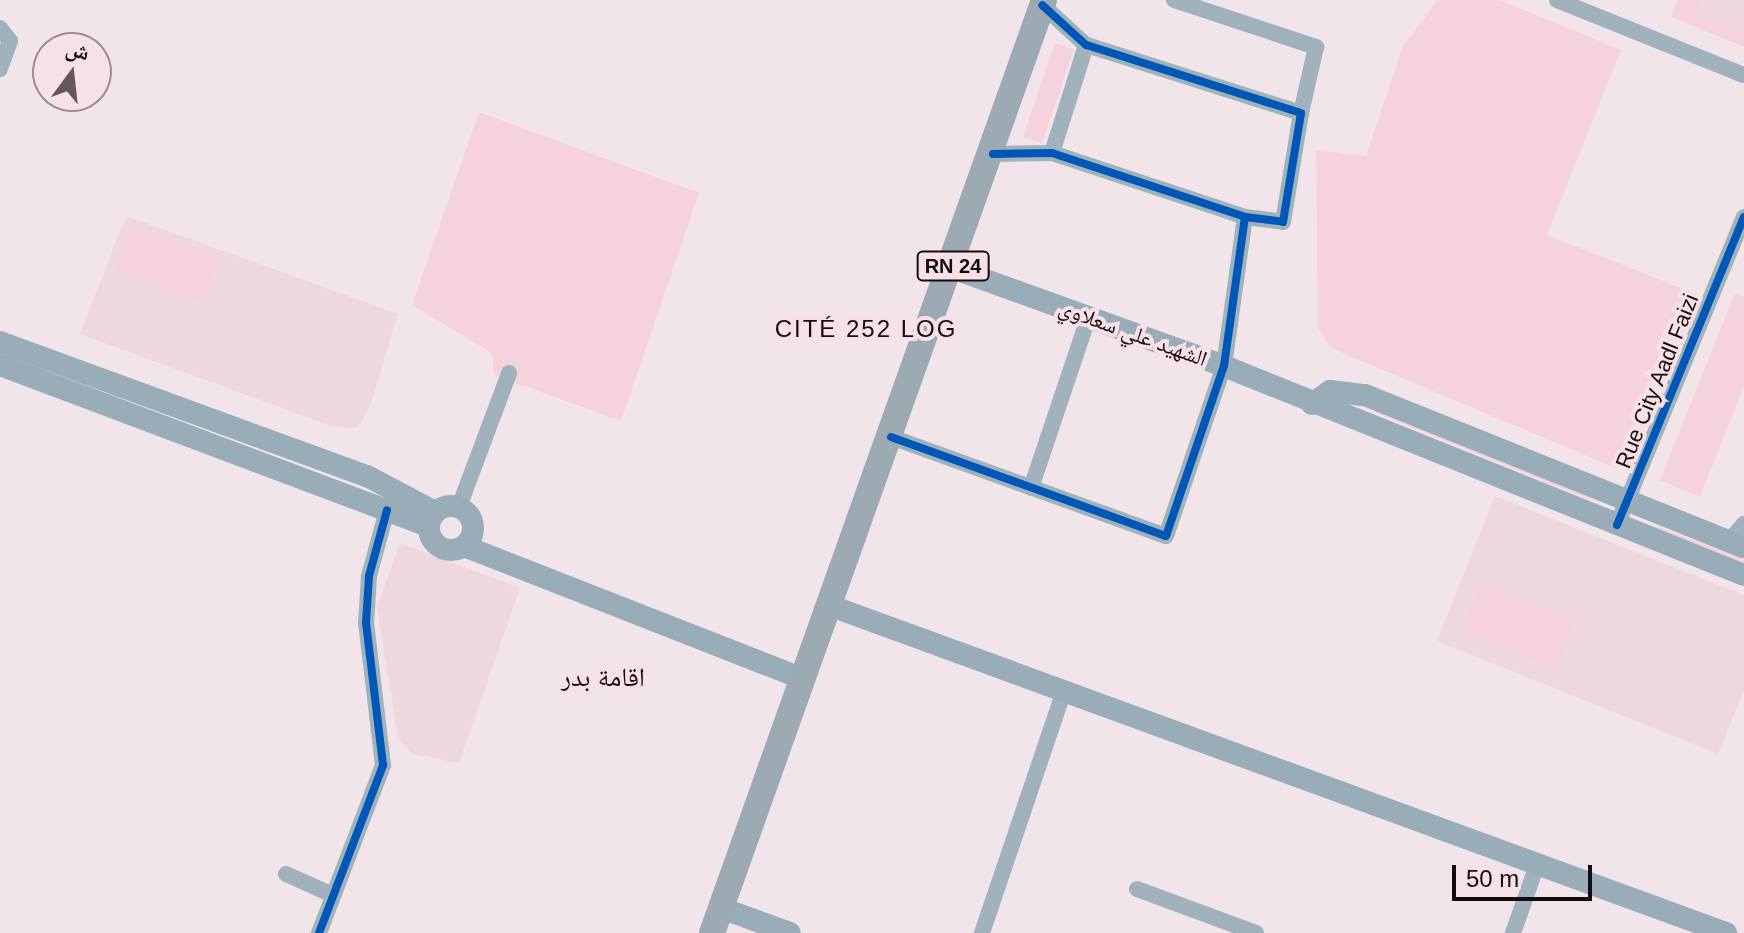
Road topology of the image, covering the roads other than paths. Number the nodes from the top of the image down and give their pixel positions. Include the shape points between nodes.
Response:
1 (1174, 0) edge
2 (1557, 0) edge
3 (1043, 3) edge
4 (0, 28) edge
5 (1086, 45) junction
6 (0, 69) edge
7 (1744, 75) edge
8 (1301, 113) junction
9 (1052, 153) junction
10 (993, 154) junction
11 (1245, 217) junction
12 (1743, 223) edge
13 (1737, 254) edge
14 (952, 268) junction
15 (1089, 316) junction
16 (0, 342) edge
17 (0, 365) edge
18 (1224, 366) junction
19 (509, 373) dead end
20 (1312, 404) junction
21 (891, 437) junction
22 (1031, 488) junction
23 (1627, 500) junction
24 (459, 507) junction
25 (387, 510) junction
26 (432, 519) junction
27 (1617, 525) junction
28 (1739, 537) edge
29 (468, 540) junction
30 (1744, 575) edge
31 (831, 606) junction
32 (806, 672) junction
33 (1063, 694) junction
34 (1537, 865) junction
35 (286, 874) dead end
36 (1137, 889) dead end
37 (333, 895) junction
38 (721, 908) junction
39 (319, 933) edge
40 (712, 933) edge
41 (790, 933) edge
42 (982, 933) edge
43 (1256, 933) edge
44 (1513, 933) edge
45 (1726, 933) edge

1 - 8 street via 1316,47
2 - 7 street
3 - 5 street
3 - 10 main road, RN 24
4 - 6 street via 10,41
5 - 8 street
5 - 9 street
8 - 11 street via 1283,222
9 - 10 street
9 - 11 street
10 - 14 main road, RN 24
11 - 18 street
12 - 13 street, Rue City Aadl Faizi
13 - 23 street, Rue City Aadl Faizi
14 - 15 main road, الشهيد علي سعلاوي
14 - 21 main road, RN 24
15 - 18 main road, الشهيد علي سعلاوي
15 - 22 street
16 - 26 main road via 367,476
17 - 25 main road
18 - 20 main road, الشهيد علي سعلاوي
18 - 22 street via 1166,536
19 - 24 street
20 - 23 main road, Rue City Aadl Faizi via 1330,391 1353,391
20 - 27 main road
21 - 22 street
21 - 31 main road, RN 24
23 - 27 street, Rue City Aadl Faizi
23 - 28 main road, Rue City Aadl Faizi
24 - 26 main road
24 - 29 main road
25 - 26 main road
25 - 37 street via 369,576 366,623 383,765
26 - 29 main road via 444,549
27 - 30 main road
29 - 32 main road
31 - 32 main road, RN 24
31 - 33 main road
32 - 38 main road, RN 24
33 - 34 main road
33 - 42 street
34 - 44 street
34 - 45 main road
35 - 37 street
36 - 43 street
37 - 39 street
38 - 40 main road, RN 24
38 - 41 main road

